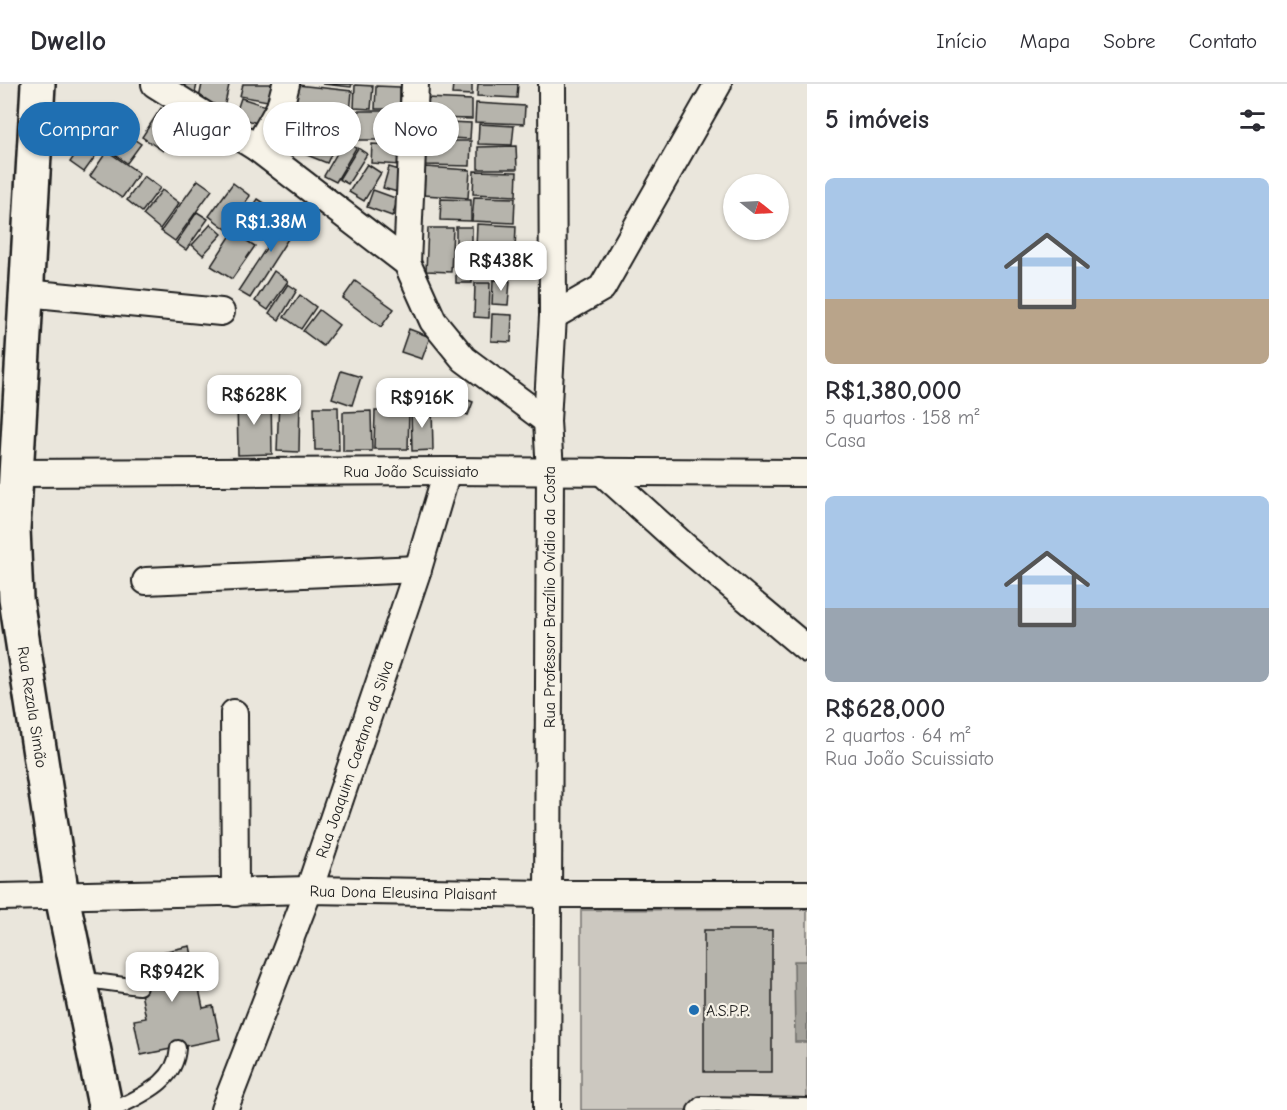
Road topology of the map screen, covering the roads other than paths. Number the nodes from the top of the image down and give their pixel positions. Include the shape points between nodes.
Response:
1 (38, 84) edge
2 (286, 84) edge
3 (414, 84) edge
4 (552, 84) edge
5 (718, 84) edge
6 (164, 87) edge
7 (257, 148) junction
8 (406, 263) junction
9 (26, 293) junction
10 (221, 312) dead end
11 (552, 316) junction
12 (547, 421) junction
13 (447, 471) junction
14 (550, 471) junction
15 (601, 471) junction
16 (16, 473) junction
17 (807, 473) edge
18 (418, 569) junction
19 (146, 581) dead end
20 (807, 649) edge
21 (234, 713) dead end
22 (309, 890) junction
23 (235, 893) junction
24 (548, 894) junction
25 (807, 894) edge
26 (62, 896) junction
27 (0, 897) edge
28 (79, 980) junction
29 (139, 987) dead end
30 (178, 1048) dead end
31 (807, 1106) edge
32 (106, 1110) edge
33 (113, 1110) edge
34 (224, 1110) edge
35 (547, 1110) edge
36 (695, 1110) edge

1 - 9 main road, Rua Rezala Simão
2 - 7 street via 280,107
3 - 8 street
4 - 11 street, Rua Professor Brazílio Ovídio da Costa
5 - 11 street via 602,288
6 - 7 street
7 - 8 street
8 - 12 street via 433,321 464,359
9 - 10 street
9 - 16 main road, Rua Rezala Simão
11 - 12 street, Rua Professor Brazílio Ovídio da Costa
12 - 14 street, Rua Professor Brazílio Ovídio da Costa
13 - 14 street, Rua João Scuissiato
13 - 16 street, Rua João Scuissiato
13 - 18 street, Rua Joaquim Caetano da Silva
14 - 15 street, Rua João Scuissiato
14 - 24 street, Rua Professor Brazílio Ovídio da Costa
15 - 17 street, Rua João Scuissiato
15 - 20 street
16 - 26 main road, Rua Rezala Simão via 16,598
18 - 19 street
18 - 22 street, Rua Joaquim Caetano da Silva
21 - 23 street
22 - 23 street, Rua Dona Eleusina Plaisant
22 - 24 street, Rua Dona Eleusina Plaisant
22 - 34 street, Rua Joaquim Caetano da Silva
23 - 26 street, Rua Dona Eleusina Plaisant
24 - 25 street, Rua Dona Eleusina Plaisant
24 - 35 street, Rua Professor Brazílio Ovídio da Costa
26 - 27 street, Rua Dona Eleusina Plaisant
26 - 28 main road, Rua Rezala Simão
28 - 29 lane
28 - 32 main road, Rua Rezala Simão
30 - 33 lane via 177,1060 165,1081
31 - 36 lane via 701,1104

